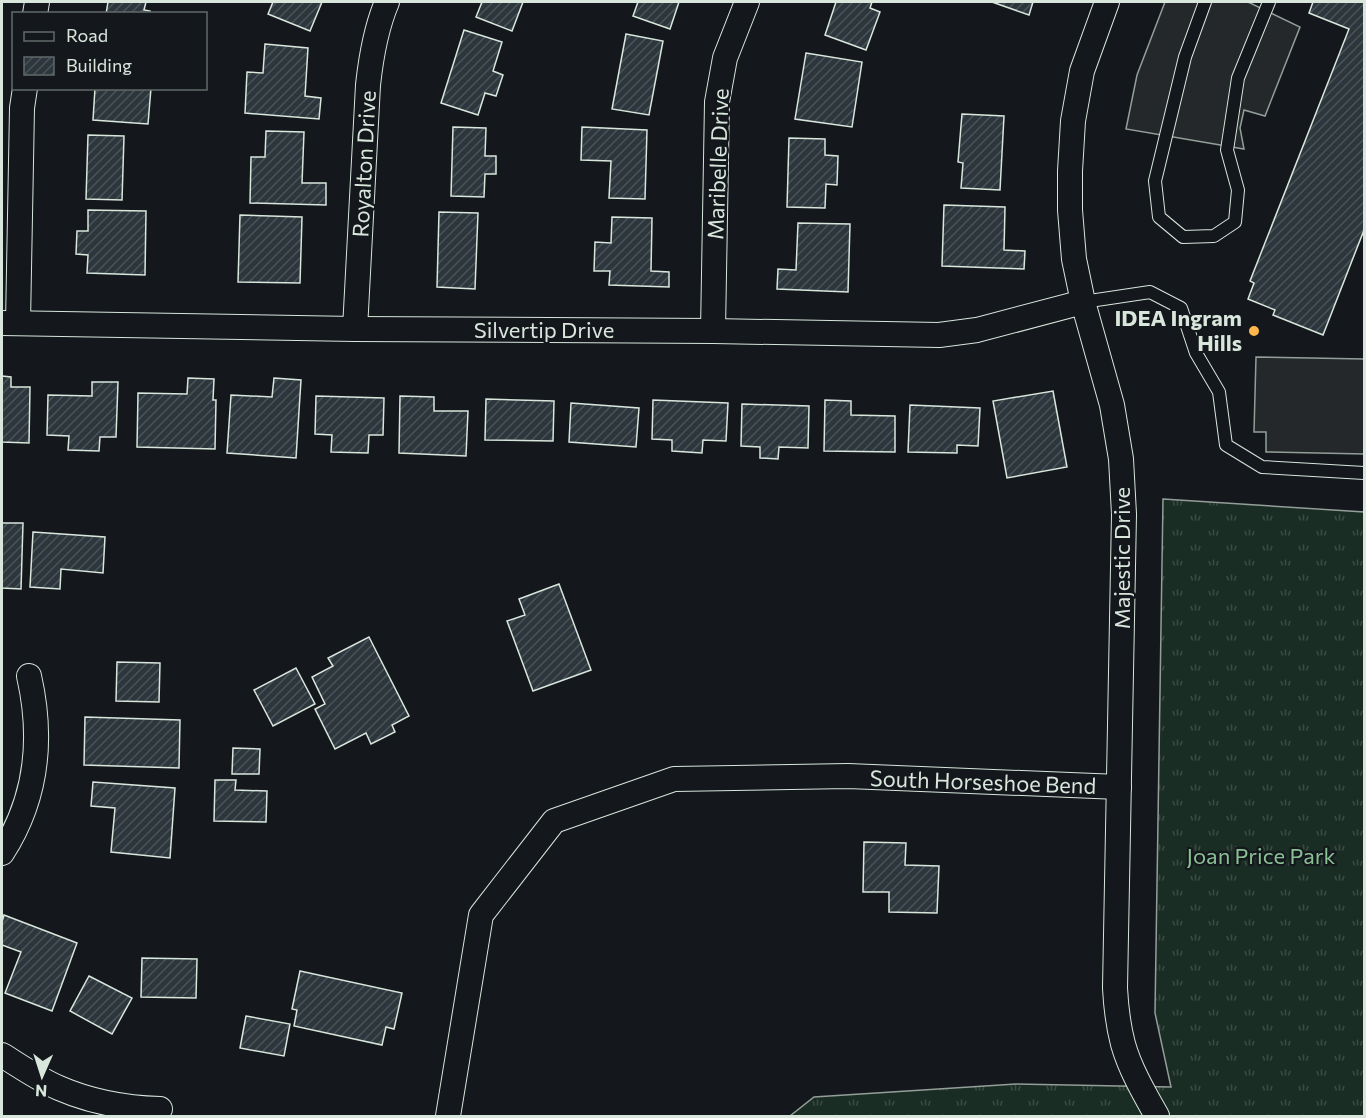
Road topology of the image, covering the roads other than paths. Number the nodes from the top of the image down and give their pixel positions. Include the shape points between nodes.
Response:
1 (387, 2) edge
2 (747, 2) edge
3 (1107, 2) edge
4 (1205, 2) edge
5 (1269, 2) edge
6 (24, 90) edge
7 (1083, 302) junction
8 (10, 323) edge
9 (355, 329) junction
10 (713, 331) junction
11 (1365, 473) edge
12 (29, 676) dead end
13 (1119, 787) junction
14 (2, 853) edge
15 (2, 1054) edge
16 (160, 1109) dead end
17 (1155, 1113) edge
18 (448, 1116) edge

1 - 9 street, Royalton Drive via 372,53 368,85
2 - 10 street, Maribelle Drive via 725,58 717,102
3 - 7 street, Majestic Drive via 1082,71 1074,121 1070,210
4 - 5 lane via 1185,57 1155,181 1159,217 1183,237 1214,236 1235,222 1238,190 1227,150 1238,78
6 - 8 street
7 - 10 street, Silvertip Drive via 977,330 939,335
7 - 11 lane via 1150,292 1181,308 1196,352 1219,392 1226,445 1262,467
7 - 13 street, Majestic Drive via 1112,405 1121,459 1124,514
8 - 9 street, Silvertip Drive
9 - 10 street, Silvertip Drive
12 - 14 street via 37,742 31,786
13 - 17 street, Majestic Drive via 1114,988 1117,1018 1133,1071
13 - 18 street, South Horseshoe Bend via 848,776 674,779 554,820 481,915
15 - 16 street via 36,1076 84,1097 117,1106

